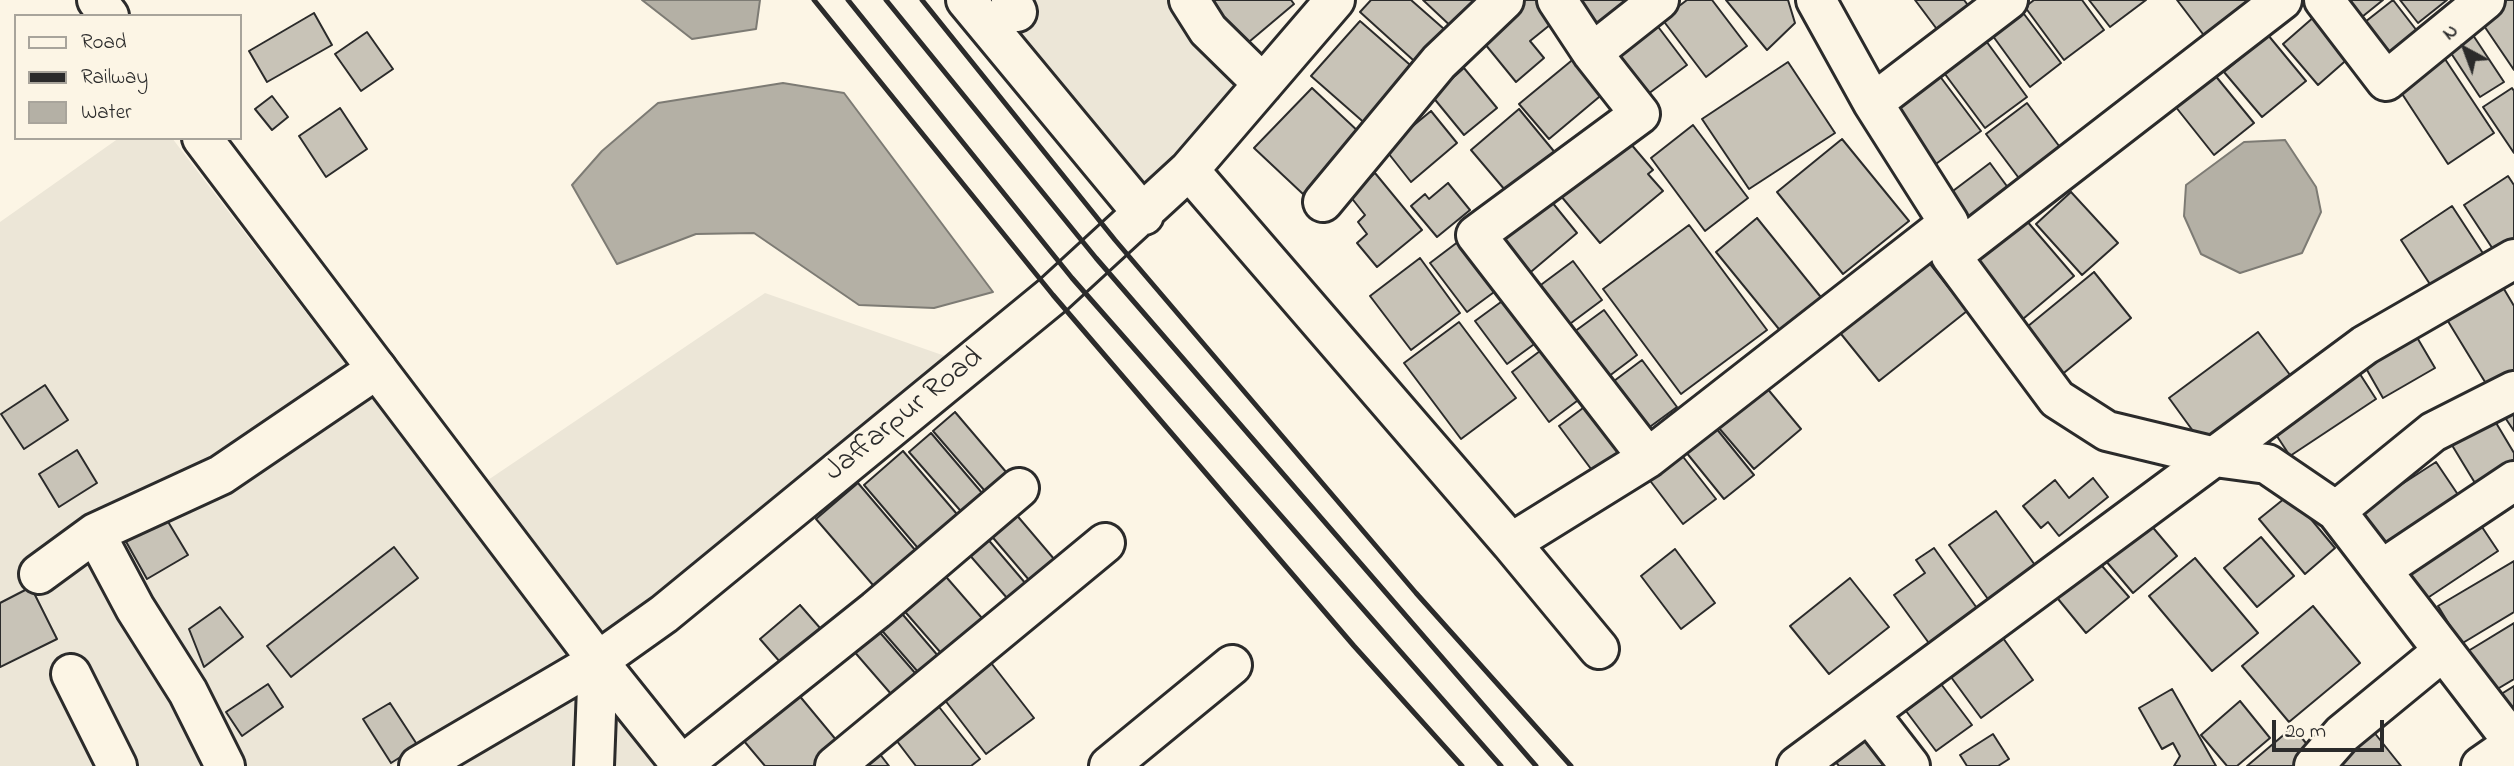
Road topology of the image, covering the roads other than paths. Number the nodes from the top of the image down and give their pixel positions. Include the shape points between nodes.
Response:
1 (966, 0) edge
2 (1189, 0) edge
3 (1335, 0) edge
4 (1504, 0) edge
5 (1557, 0) edge
6 (1659, 0) edge
7 (1816, 0) edge
8 (2008, 0) edge
9 (2283, 0) edge
10 (2324, 0) edge
11 (2484, 0) edge
12 (1592, 53) junction
13 (1263, 84) junction
14 (1873, 103) junction
15 (204, 140) edge
16 (1189, 170) junction
17 (1323, 202) dead end
18 (1144, 215) junction
19 (1950, 240) junction
20 (2514, 259) edge
21 (377, 369) junction
22 (2514, 391) edge
23 (2215, 457) junction
24 (1648, 458) junction
25 (2514, 481) edge
26 (1019, 488) dead end
27 (2336, 511) junction
28 (95, 533) junction
29 (1105, 543) dead end
30 (1511, 543) junction
31 (2381, 570) junction
32 (39, 573) dead end
33 (1599, 649) dead end
34 (2443, 651) junction
35 (598, 661) junction
36 (1232, 666) dead end
37 (71, 674) dead end
38 (1869, 713) junction
39 (117, 766) edge
40 (225, 766) edge
41 (419, 766) edge
42 (594, 766) edge
43 (682, 766) edge
44 (835, 766) edge
45 (1109, 766) edge
46 (1797, 766) edge
47 (1910, 766) edge
48 (2314, 766) edge
49 (2481, 766) edge

1 - 18 street
2 - 13 street via 1208,30
3 - 13 street, Jaffarpur Road
4 - 17 street via 1439,62
5 - 12 street
6 - 12 street
7 - 14 street
8 - 14 street
9 - 19 street
10 - 11 street via 2386,81
12 - 24 street via 1640,114 1476,235
13 - 16 street, Jaffarpur Road
14 - 19 street
15 - 21 street
16 - 18 street, Jaffarpur Road
16 - 30 street
18 - 35 street, Jaffarpur Road via 1054,295 663,614
19 - 23 street via 2057,399 2107,431
19 - 24 street
20 - 23 street via 2365,345
21 - 28 street via 220,475
21 - 35 street
22 - 27 street via 2433,432
23 - 27 street via 2267,464
23 - 38 street
24 - 30 street
25 - 31 street
26 - 43 street
27 - 31 street
28 - 32 street
28 - 40 street via 188,692
29 - 44 street
30 - 33 street
31 - 34 street
34 - 48 street via 2342,734
34 - 49 street via 2514,743
35 - 41 street, Jaffarpur Road
35 - 42 street
35 - 43 street
36 - 45 street
37 - 39 street
38 - 46 street
38 - 47 street

